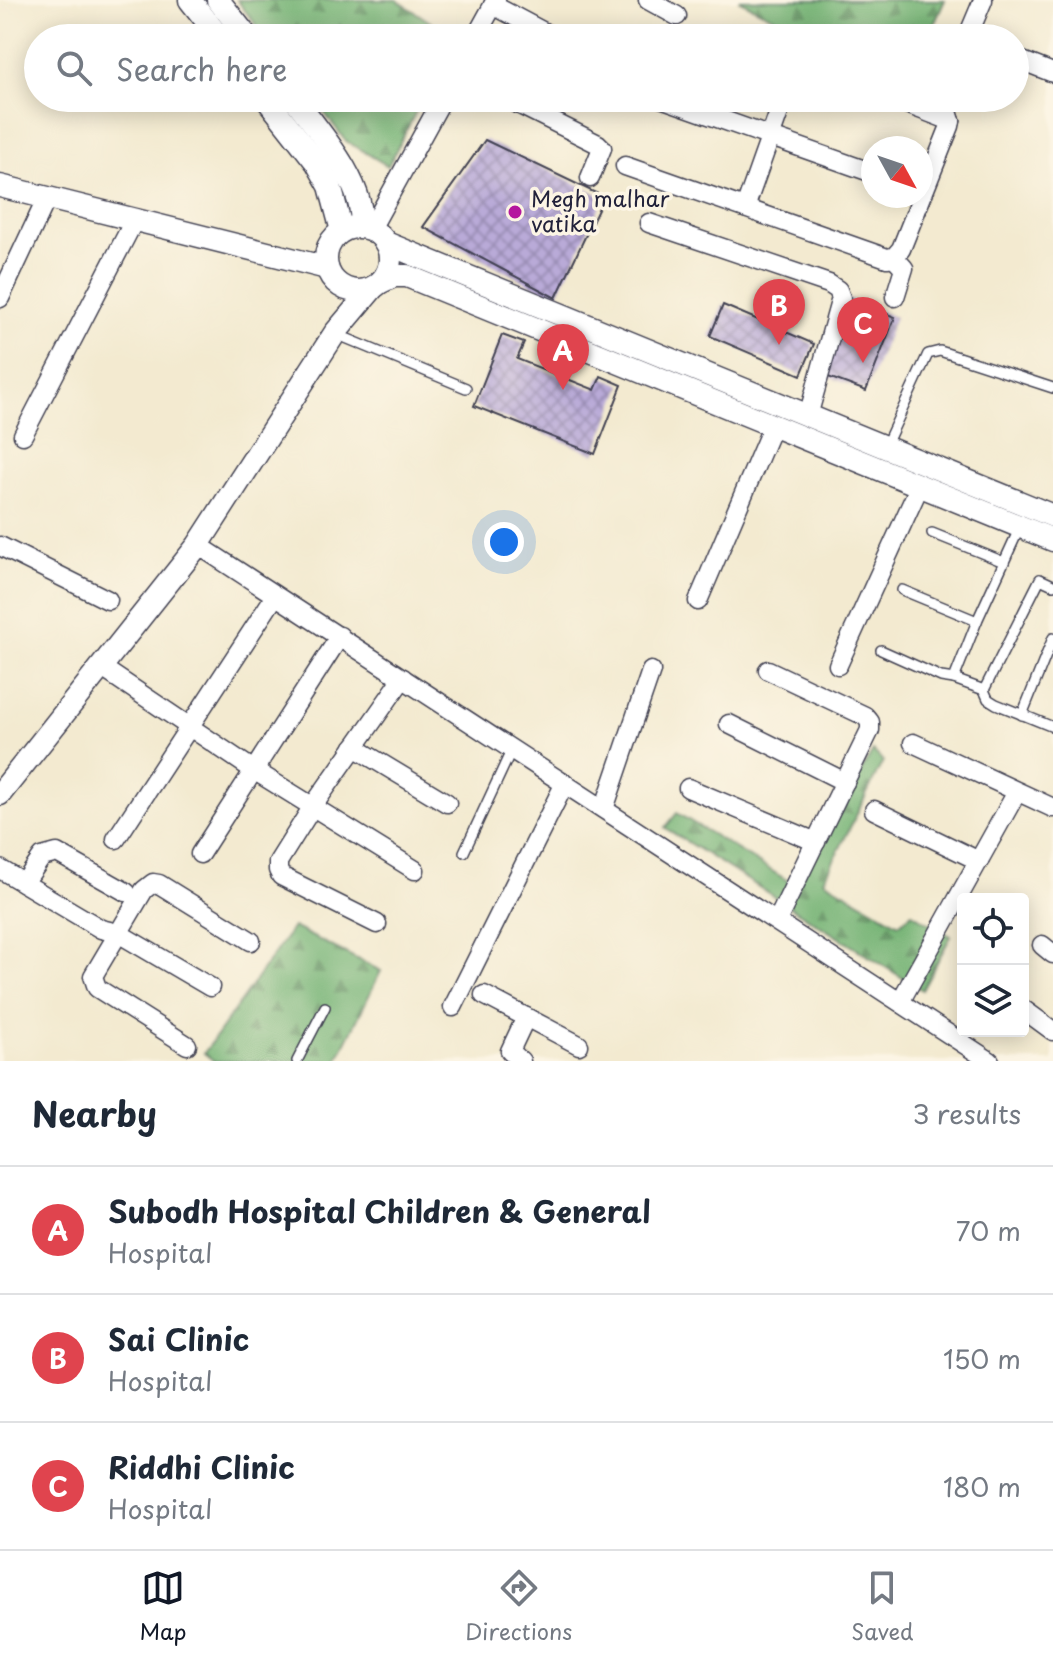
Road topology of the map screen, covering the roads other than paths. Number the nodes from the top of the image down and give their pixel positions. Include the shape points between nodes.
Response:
1 (190, 0) edge
2 (218, 0) edge
3 (648, 0) edge
4 (983, 0) edge
5 (495, 2) edge
6 (677, 16) dead end
7 (209, 24) edge
8 (237, 24) edge
9 (483, 24) edge
10 (532, 24) edge
11 (973, 24) edge
12 (1029, 64) edge
13 (1053, 73) edge
14 (277, 112) edge
15 (305, 112) edge
16 (434, 112) edge
17 (534, 112) edge
18 (701, 112) edge
19 (779, 112) edge
20 (928, 112) edge
21 (948, 112) edge
22 (951, 121) junction
23 (770, 136) junction
24 (933, 165) edge
25 (625, 166) dead end
26 (861, 169) edge
27 (590, 178) dead end
28 (0, 186) edge
29 (47, 198) junction
30 (745, 208) junction
31 (916, 208) edge
32 (135, 219) junction
33 (649, 223) dead end
34 (359, 233) junction
35 (284, 257) junction
36 (894, 257) junction
37 (329, 274) junction
38 (377, 285) junction
39 (895, 297) dead end
40 (0, 298) edge
41 (335, 333) junction
42 (466, 388) dead end
43 (1053, 388) edge
44 (808, 416) junction
45 (773, 425) junction
46 (23, 435) dead end
47 (885, 447) junction
48 (920, 485) junction
49 (1020, 527) junction
50 (1051, 528) edge
51 (932, 533) dead end
52 (198, 545) junction
53 (0, 546) edge
54 (1004, 562) junction
55 (1053, 585) edge
56 (902, 590) dead end
57 (275, 596) junction
58 (108, 600) dead end
59 (698, 601) dead end
60 (977, 621) junction
61 (340, 636) junction
62 (1053, 638) edge
63 (881, 650) dead end
64 (838, 665) dead end
65 (101, 667) junction
66 (768, 670) dead end
67 (651, 671) dead end
68 (403, 678) junction
69 (954, 679) junction
70 (984, 690) junction
71 (1022, 715) junction
72 (729, 724) dead end
73 (1052, 725) edge
74 (189, 728) junction
75 (913, 743) dead end
76 (354, 747) junction
77 (512, 749) junction
78 (252, 769) junction
79 (845, 782) junction
80 (565, 783) junction
81 (688, 788) dead end
82 (1017, 792) junction
83 (0, 794) edge
84 (447, 803) dead end
85 (313, 806) junction
86 (1053, 808) edge
87 (604, 809) junction
88 (874, 810) dead end
89 (116, 839) dead end
90 (816, 842) junction
91 (464, 852) dead end
92 (200, 854) dead end
93 (979, 861) junction
94 (0, 869) edge
95 (415, 870) dead end
96 (24, 883) junction
97 (126, 892) dead end
98 (777, 921) junction
99 (377, 924) dead end
100 (118, 933) junction
101 (251, 941) dead end
102 (210, 987) dead end
103 (484, 995) dead end
104 (900, 1002) junction
105 (325, 1007) dead end
106 (453, 1007) dead end
107 (1029, 1013) edge
108 (526, 1017) junction
109 (1053, 1031) edge
110 (187, 1045) dead end
111 (579, 1045) dead end
112 (297, 1061) edge
113 (521, 1061) edge
114 (990, 1061) edge

1 - 7 street
2 - 8 street
3 - 6 street
4 - 11 street
5 - 9 street
5 - 10 street
12 - 13 street
14 - 34 street via 317,163
15 - 34 street via 339,156 363,211
16 - 34 street
17 - 27 street via 602,148
18 - 23 street
19 - 23 street
20 - 22 street
21 - 22 street
22 - 24 street
23 - 26 street
23 - 30 street
25 - 30 street
28 - 29 street
29 - 32 street
29 - 40 street
30 - 36 street
31 - 36 street
32 - 35 street
32 - 46 street
33 - 44 street via 838,290 841,298
34 - 35 street
34 - 37 street via 325,257
34 - 38 street via 390,263
34 - 44 street
35 - 37 street
36 - 39 street via 904,268
37 - 38 street via 350,291
37 - 41 street via 337,305
38 - 41 street
38 - 45 street via 407,276
41 - 42 lane
41 - 52 street
43 - 47 lane via 940,351 928,354
44 - 47 street
45 - 48 street
45 - 59 street
47 - 50 street
48 - 49 street
48 - 64 street
49 - 50 street
49 - 54 lane
51 - 54 lane
52 - 57 street
52 - 65 street
53 - 58 street
54 - 60 lane
55 - 70 lane via 1040,579
56 - 60 lane
57 - 61 street
57 - 74 street
60 - 69 lane
61 - 68 street
61 - 78 street
62 - 71 lane
63 - 69 lane
65 - 74 street
65 - 83 street
66 - 79 street via 870,722
67 - 87 street
68 - 76 street
68 - 77 street
69 - 70 lane
70 - 71 lane via 988,699
71 - 73 lane
72 - 79 street
74 - 78 street
74 - 89 street
75 - 82 street
76 - 84 street
76 - 85 street
77 - 80 street
77 - 91 lane
78 - 85 street
78 - 92 street
79 - 90 street
80 - 87 street
80 - 106 street
81 - 90 street
82 - 86 street
82 - 93 street
85 - 95 street
85 - 99 street via 278,862 281,876
87 - 98 street
88 - 93 street
90 - 98 street
93 - 104 street
94 - 96 street
96 - 97 street via 42,857 57,853
96 - 100 street via 101,929
98 - 104 street
100 - 101 street via 153,883
100 - 102 street
100 - 110 street via 93,976 97,988
103 - 108 street
104 - 114 street
105 - 112 lane
107 - 109 street
108 - 111 street
108 - 113 street via 510,1051

